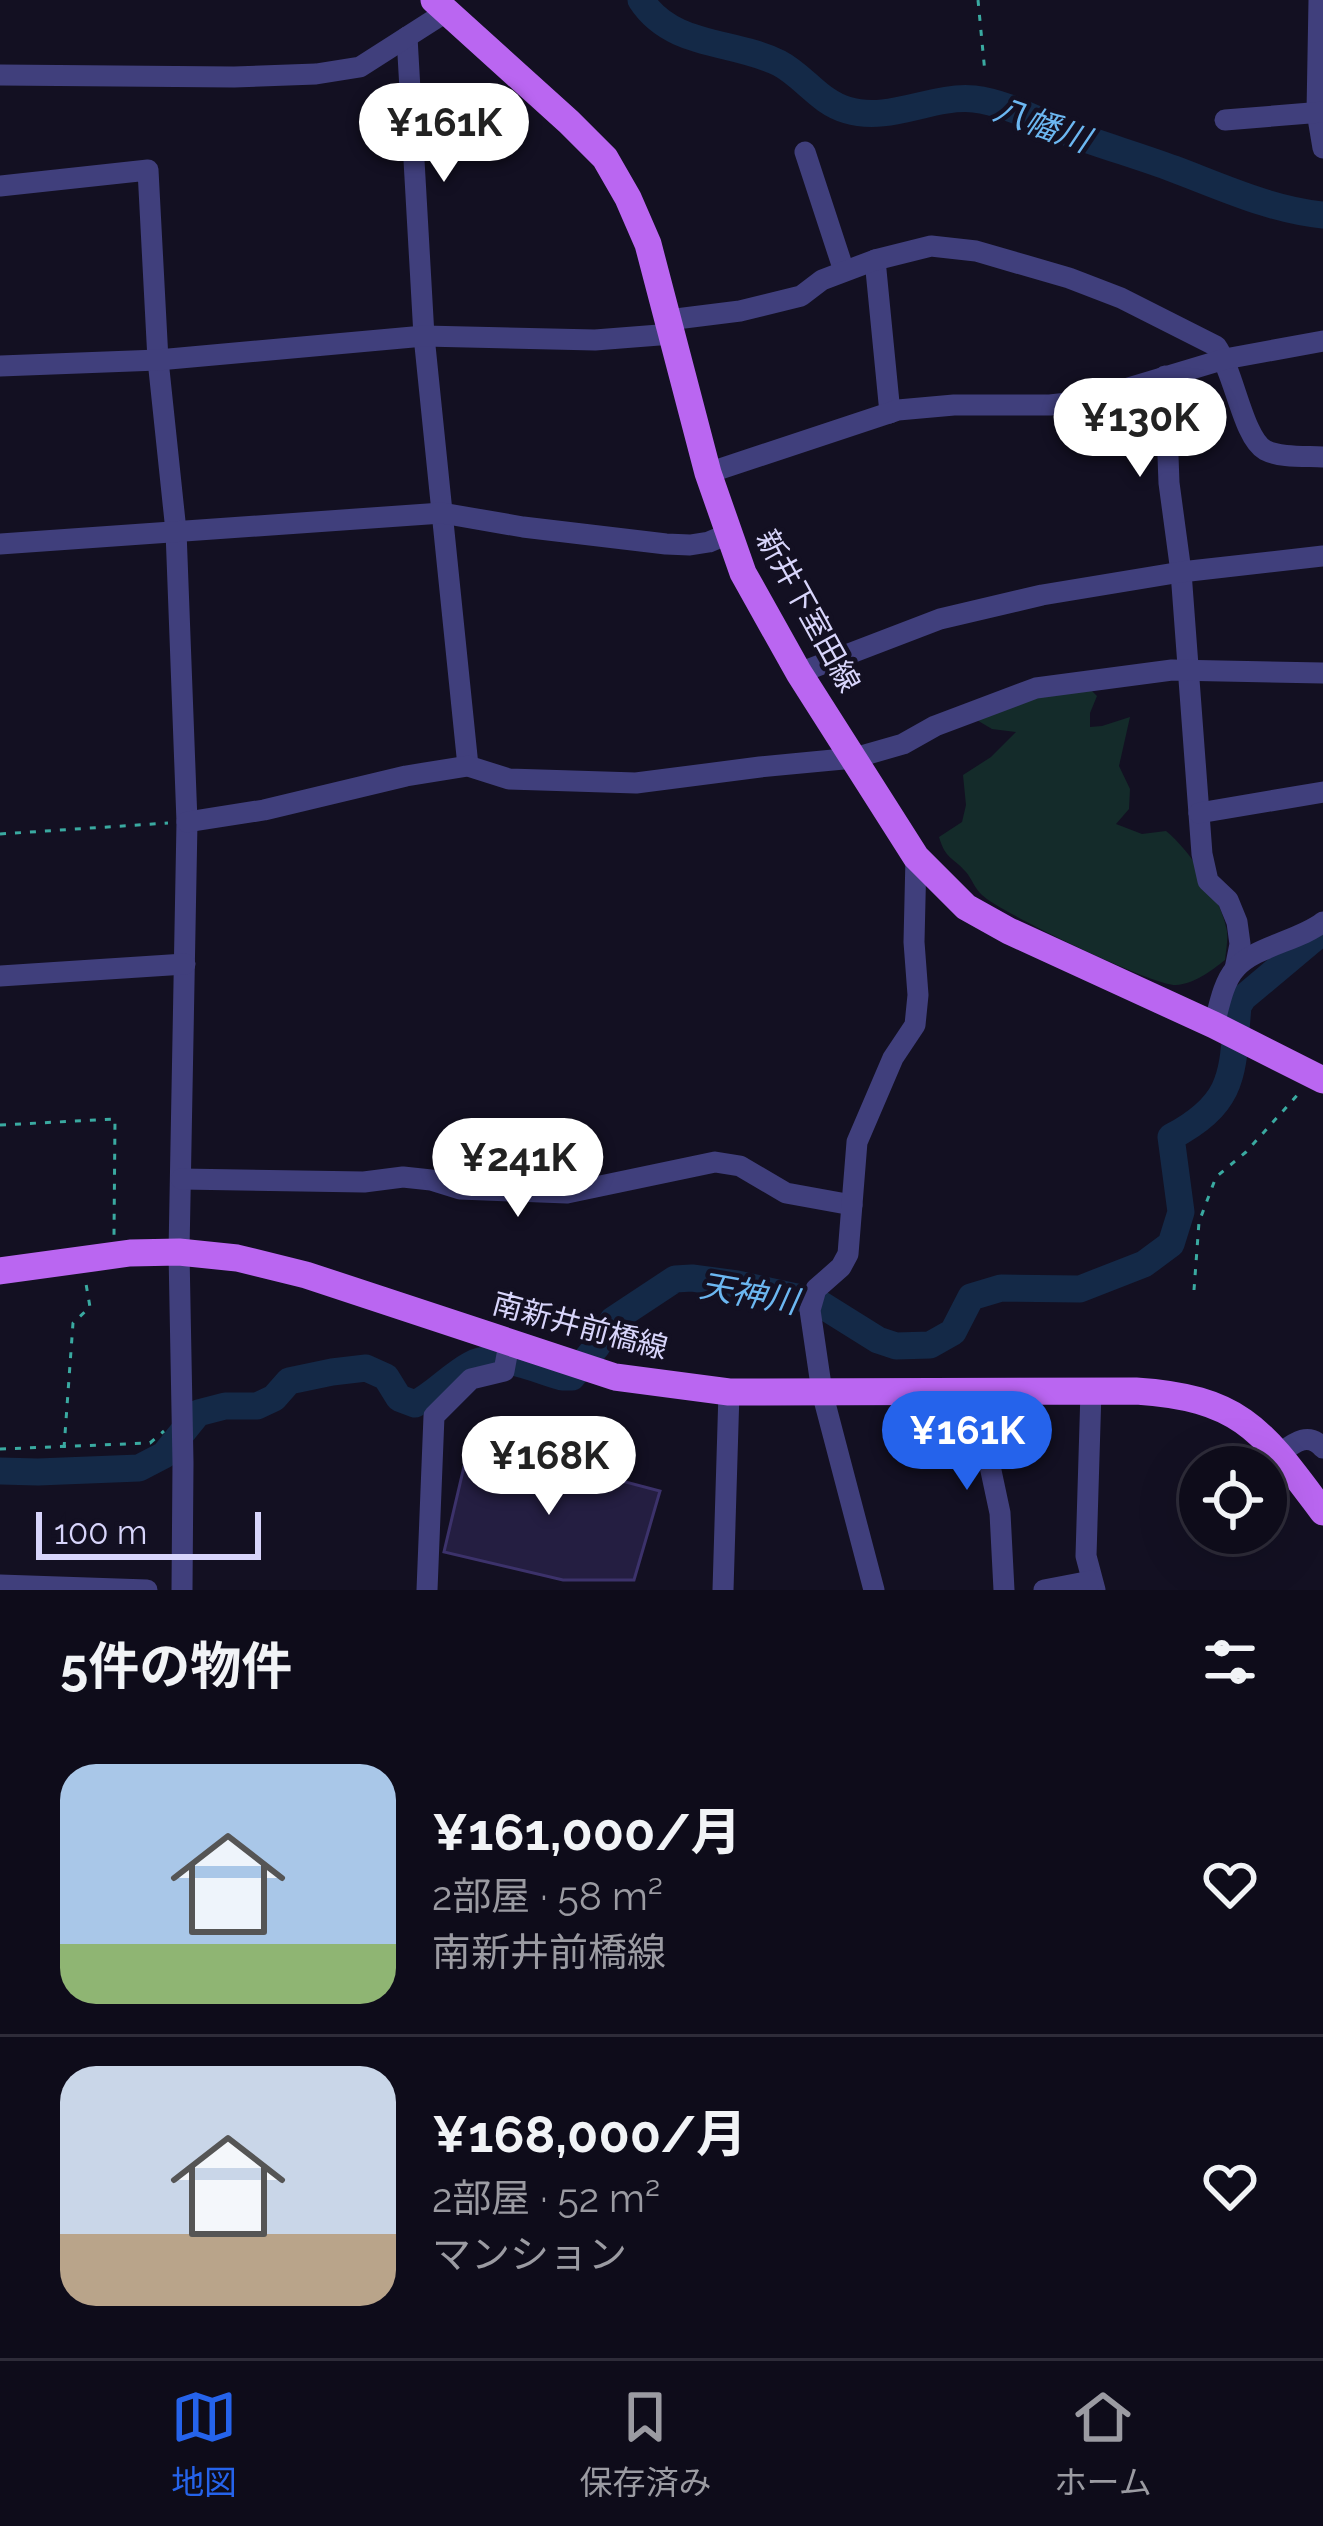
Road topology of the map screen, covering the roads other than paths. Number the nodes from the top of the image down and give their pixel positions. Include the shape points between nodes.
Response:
1 (1319, 0) edge
2 (440, 6) edge
3 (407, 37) junction
4 (0, 75) edge
5 (1320, 112) edge
6 (1225, 120) dead end
7 (1323, 148) edge
8 (805, 152) dead end
9 (0, 186) edge
10 (875, 260) junction
11 (844, 272) junction
12 (670, 327) junction
13 (424, 336) junction
14 (1323, 341) edge
15 (1226, 359) junction
16 (158, 360) junction
17 (0, 366) edge
18 (1165, 376) junction
19 (890, 413) junction
20 (1323, 457) edge
21 (708, 473) junction
22 (442, 513) junction
23 (176, 531) junction
24 (728, 534) junction
25 (0, 544) edge
26 (1323, 556) edge
27 (1180, 572) junction
28 (1188, 672) junction
29 (799, 673) junction
30 (1323, 673) edge
31 (854, 758) junction
32 (468, 766) junction
33 (1323, 792) edge
34 (1199, 813) junction
35 (188, 822) junction
36 (916, 856) junction
37 (1323, 922) edge
38 (184, 964) junction
39 (1235, 969) junction
40 (0, 976) edge
41 (1214, 1025) junction
42 (1317, 1077) edge
43 (181, 1179) junction
44 (852, 1205) junction
45 (179, 1252) junction
46 (0, 1271) edge
47 (509, 1344) junction
48 (1091, 1390) junction
49 (974, 1391) junction
50 (729, 1392) junction
51 (822, 1392) junction
52 (1270, 1446) edge
53 (1287, 1448) edge
54 (1323, 1448) edge
55 (1287, 1465) edge
56 (1323, 1512) edge
57 (0, 1585) edge
58 (1093, 1585) edge
59 (147, 1590) edge
60 (182, 1590) edge
61 (427, 1590) edge
62 (723, 1590) edge
63 (874, 1590) edge
64 (1004, 1590) edge
65 (1044, 1590) edge

1 - 5 street
2 - 3 street
2 - 12 main road, 新井下室田線 via 605,158 648,244
3 - 4 street via 361,67 316,74
3 - 13 street
5 - 6 street
5 - 7 street
8 - 11 street
9 - 16 street via 148,170
10 - 11 street
10 - 15 street via 932,246 976,251 1070,278 1180,327
10 - 19 street
11 - 12 street via 801,296
12 - 13 street via 595,340
12 - 21 main road, 新井下室田線
13 - 16 street
13 - 22 street
14 - 15 street
15 - 18 street
15 - 20 street via 1253,442 1269,453
16 - 17 street
16 - 23 street
18 - 19 street via 1085,401
18 - 27 street
19 - 21 street
21 - 24 main road, 新井下室田線
22 - 23 street
22 - 24 street via 666,544
22 - 32 street
23 - 25 street
23 - 35 street
24 - 29 main road, 新井下室田線
26 - 27 street
27 - 28 street
27 - 29 street via 940,619
28 - 30 street
28 - 31 street via 1036,688
28 - 34 street
29 - 31 main road, 新井下室田線
31 - 32 street via 636,783 509,779
31 - 36 main road, 新井下室田線
32 - 35 street
33 - 34 street
34 - 39 street via 1208,880 1237,922
35 - 38 street
36 - 41 main road, 新井下室田線 via 966,907
36 - 44 street via 915,1025 857,1142
37 - 39 street
38 - 40 street
38 - 43 street
39 - 41 street
41 - 42 main road, 新井下室田線
43 - 44 street via 404,1177 460,1190 567,1193 715,1162 740,1166 786,1192
43 - 45 street
44 - 51 street via 848,1254 816,1289 810,1310
45 - 46 main road, 南新井前橋線
45 - 47 main road, 南新井前橋線 via 271,1265
45 - 60 street
47 - 50 main road, 南新井前橋線 via 615,1377
47 - 61 street via 504,1371 470,1379 434,1416
48 - 49 main road, 南新井前橋線
48 - 52 main road, 南新井前橋線 via 1213,1404
48 - 58 street via 1086,1556
49 - 51 main road, 南新井前橋線
49 - 64 street via 1000,1513
50 - 51 main road, 南新井前橋線
50 - 62 street
51 - 63 street
53 - 54 street via 1307,1438
55 - 56 main road, 南新井前橋線
57 - 59 street
58 - 65 street

